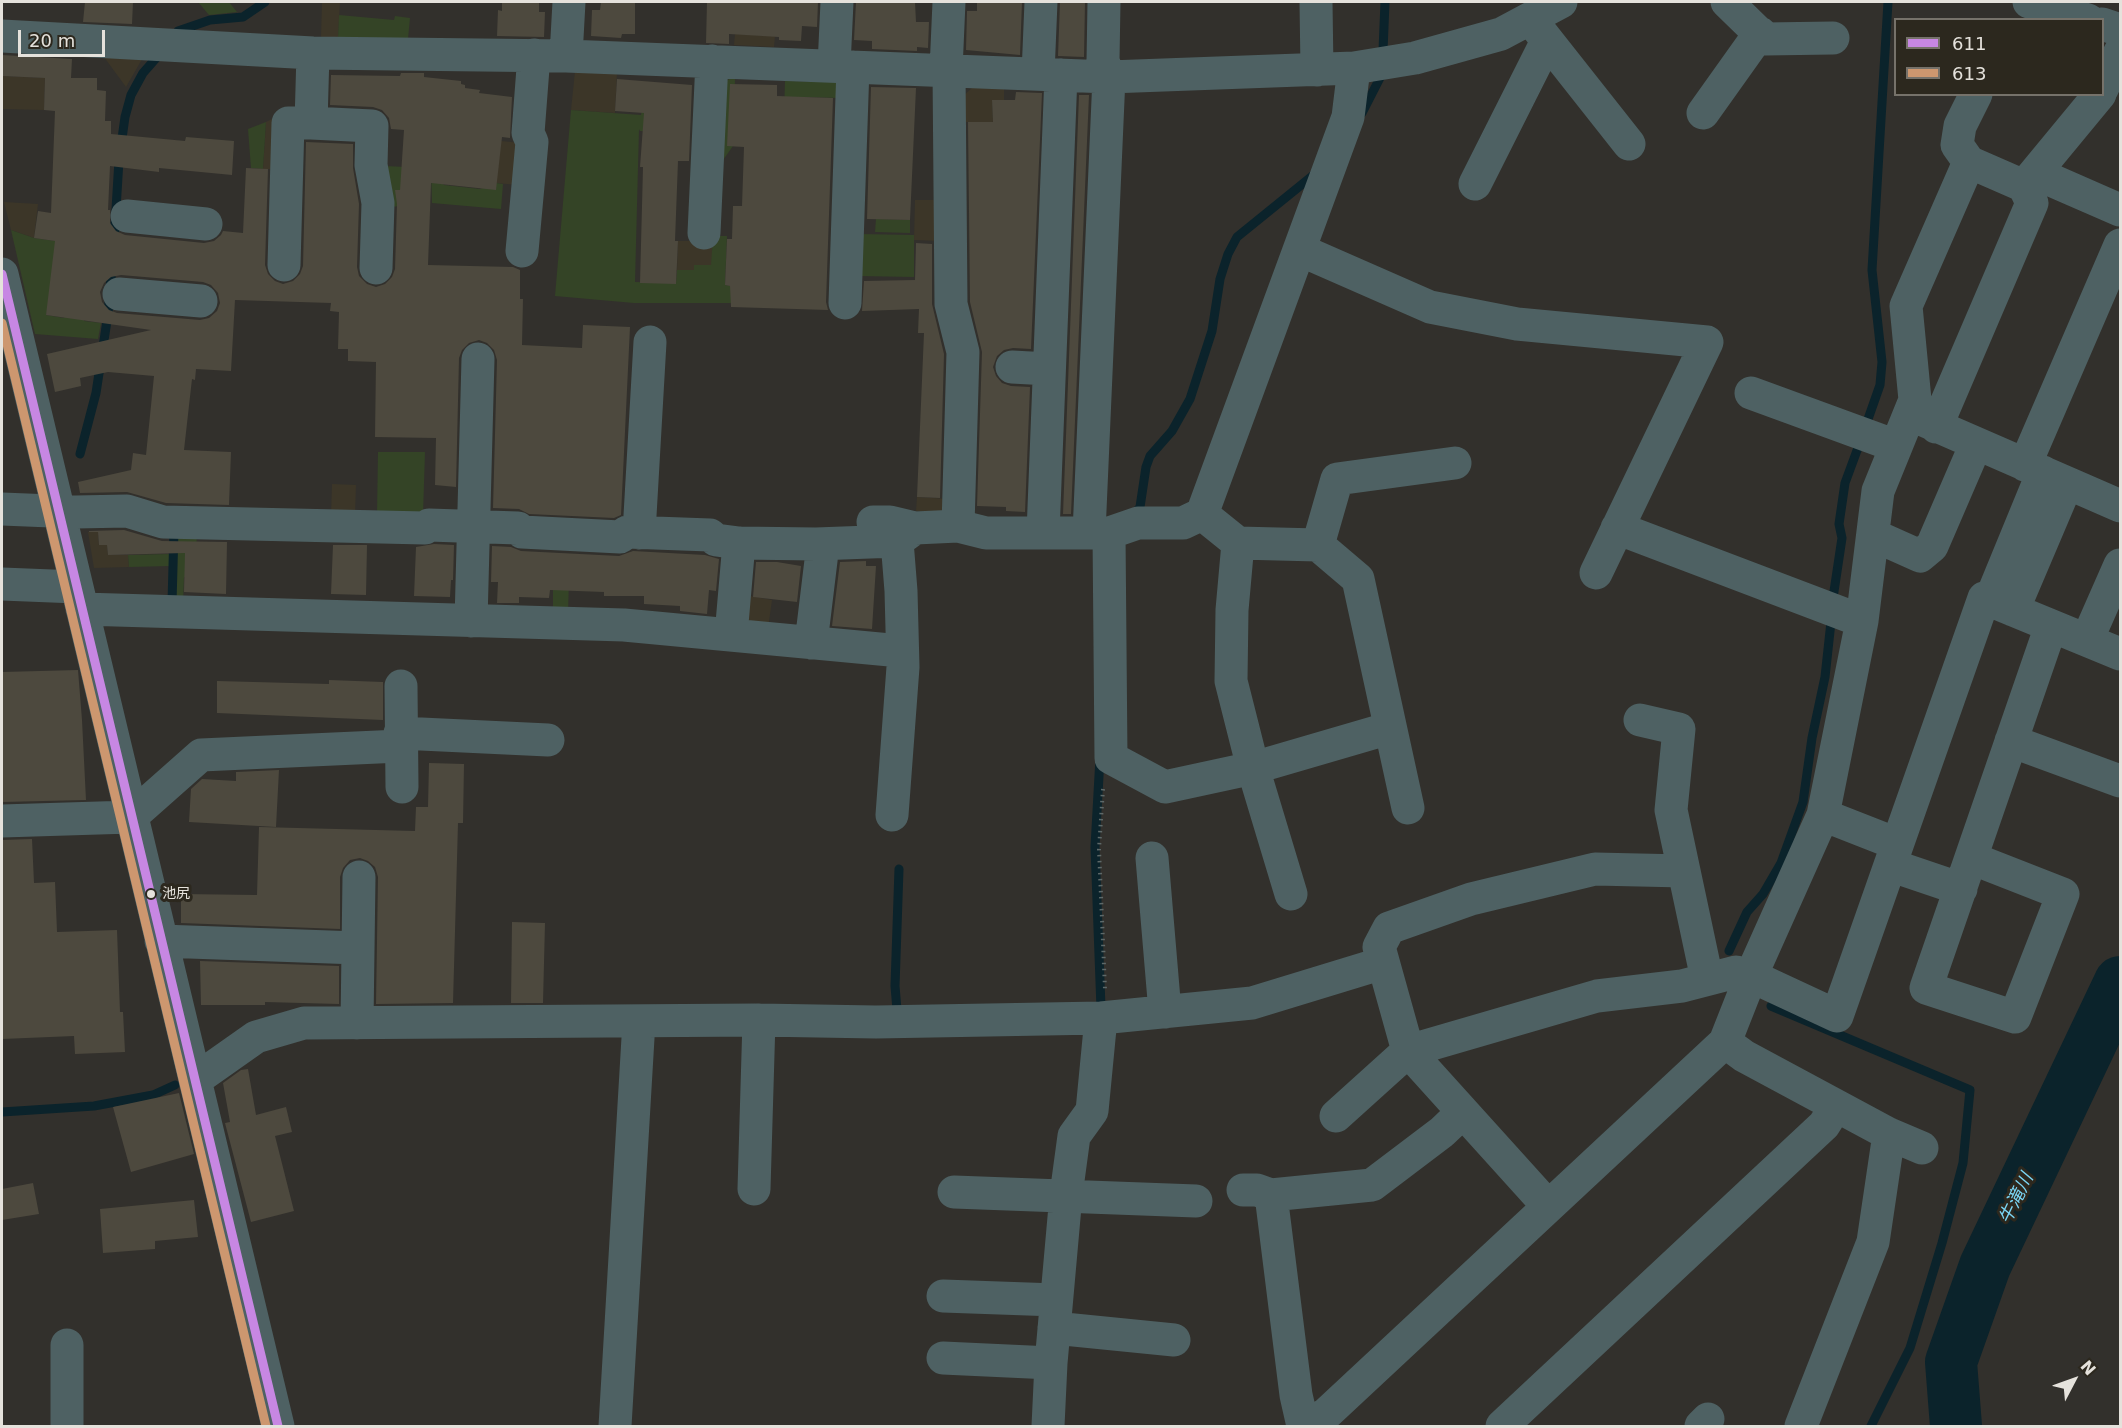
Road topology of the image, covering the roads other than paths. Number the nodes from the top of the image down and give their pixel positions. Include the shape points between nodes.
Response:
1 (569, 2) edge
2 (837, 2) edge
3 (949, 2) edge
4 (1041, 2) edge
5 (1104, 2) edge
6 (1316, 2) edge
7 (1561, 2) edge
8 (1727, 2) edge
9 (2028, 2) edge
10 (2081, 18) edge
11 (2104, 24) edge
12 (1538, 30) junction
13 (2121, 30) edge
14 (1760, 33) junction
15 (2, 36) edge
16 (1833, 38) dead end
17 (2121, 52) edge
18 (313, 53) junction
19 (534, 55) junction
20 (566, 56) junction
21 (712, 61) junction
22 (844, 66) junction
23 (1354, 68) junction
24 (947, 70) junction
25 (1317, 70) junction
26 (1049, 74) junction
27 (1108, 77) junction
28 (2104, 87) edge
29 (1975, 96) edge
30 (2098, 96) edge
31 (1703, 113) dead end
32 (311, 123) junction
33 (1629, 144) dead end
34 (1969, 162) junction
35 (2030, 180) junction
36 (1476, 184) dead end
37 (2121, 210) edge
38 (127, 216) dead end
39 (206, 224) dead end
40 (704, 233) dead end
41 (2121, 245) edge
42 (1300, 250) junction
43 (522, 252) dead end
44 (284, 265) dead end
45 (376, 268) dead end
46 (2, 274) edge
47 (119, 294) dead end
48 (201, 301) dead end
49 (845, 303) dead end
50 (650, 342) dead end
51 (478, 359) dead end
52 (1012, 367) dead end
53 (1049, 369) junction
54 (1751, 393) dead end
55 (1923, 421) junction
56 (1976, 444) junction
57 (1896, 446) junction
58 (1455, 463) dead end
59 (2045, 473) junction
60 (2118, 497) edge
61 (2, 509) edge
62 (59, 511) junction
63 (1202, 514) junction
64 (474, 526) junction
65 (958, 526) junction
66 (1617, 528) junction
67 (633, 532) junction
68 (822, 533) junction
69 (1043, 533) junction
70 (1099, 533) junction
71 (906, 535) junction
72 (1873, 535) junction
73 (725, 539) junction
74 (1238, 543) junction
75 (1318, 545) junction
76 (2121, 565) edge
77 (1596, 573) dead end
78 (2, 584) edge
79 (80, 598) junction
80 (2002, 605) junction
81 (471, 621) junction
82 (1862, 621) junction
83 (2052, 626) junction
84 (731, 635) junction
85 (2087, 640) junction
86 (811, 643) junction
87 (890, 650) dead end
88 (2121, 654) edge
89 (401, 686) dead end
90 (1640, 720) dead end
91 (1390, 728) junction
92 (400, 740) junction
93 (548, 740) dead end
94 (2011, 741) junction
95 (1253, 768) junction
96 (2121, 780) edge
97 (402, 787) dead end
98 (1408, 808) dead end
99 (892, 815) dead end
100 (1822, 815) junction
101 (131, 817) junction
102 (2, 821) edge
103 (1894, 854) junction
104 (1152, 858) dead end
105 (1971, 858) junction
106 (1684, 871) junction
107 (359, 877) dead end
108 (1961, 889) junction
109 (1291, 894) dead end
110 (161, 941) junction
111 (358, 948) junction
112 (1383, 963) junction
113 (1751, 976) junction
114 (1707, 979) junction
115 (1165, 1012) junction
116 (1101, 1018) junction
117 (759, 1020) junction
118 (639, 1021) junction
119 (357, 1023) junction
120 (1725, 1042) junction
121 (1408, 1051) junction
122 (195, 1080) junction
123 (1836, 1106) junction
124 (1463, 1112) junction
125 (1336, 1116) dead end
126 (1889, 1134) junction
127 (1922, 1148) dead end
128 (754, 1189) dead end
129 (954, 1192) dead end
130 (1066, 1195) junction
131 (1196, 1201) dead end
132 (1548, 1206) junction
133 (943, 1296) dead end
134 (1055, 1314) junction
135 (1174, 1340) dead end
136 (68, 1345) dead end
137 (943, 1358) dead end
138 (1051, 1363) junction
139 (67, 1426) edge
140 (278, 1426) edge
141 (615, 1426) edge
142 (1048, 1426) edge
143 (1304, 1426) edge
144 (1502, 1426) edge
145 (1801, 1426) edge

1 - 20 street
2 - 22 street
3 - 24 street
4 - 26 street
5 - 27 street via 1103,61
6 - 25 street
7 - 12 street
8 - 14 street
9 - 10 street
11 - 13 street
12 - 23 street via 1501,34 1415,58
12 - 33 street
12 - 36 street
14 - 16 street via 1765,39
14 - 31 street
15 - 18 street
17 - 28 street
18 - 19 street
18 - 32 street
19 - 20 street
19 - 43 street via 528,133 532,142
20 - 21 street
21 - 22 street
21 - 40 street
22 - 24 street
22 - 49 street
23 - 25 street
23 - 42 street via 1348,117
24 - 26 street
24 - 65 street via 951,304 963,352
25 - 27 street
26 - 27 street
26 - 53 street via 1069,229
27 - 70 street
29 - 34 street via 1960,126 1957,145
30 - 35 street
32 - 44 street via 288,123
32 - 45 street via 372,126 371,165 378,203 391,218
34 - 35 street
34 - 55 street via 1906,306 1915,400
35 - 37 street
35 - 55 street via 2032,203
38 - 39 street
41 - 59 street
42 - 63 street
42 - 66 street via 1430,307 1517,324 1707,342
46 - 62 street
47 - 48 street
50 - 67 street
51 - 64 street
52 - 53 street
53 - 69 street
54 - 57 street
55 - 56 street
55 - 57 street
56 - 59 street
56 - 72 street via 1932,546 1920,556
57 - 72 street via 1878,491
58 - 75 street via 1337,479
59 - 60 street
59 - 80 street
61 - 62 street
62 - 64 street via 127,511 163,522
62 - 79 street
63 - 70 street via 1183,523 1138,523
63 - 74 street
64 - 67 street via 620,537
64 - 81 street
65 - 69 street via 986,533
65 - 71 street
66 - 77 street
66 - 82 street
67 - 73 street
68 - 71 street
68 - 73 street
68 - 86 street
69 - 70 street
70 - 95 street via 1111,758 1165,787
71 - 99 street via 903,667
72 - 82 street
73 - 84 street
74 - 75 street
74 - 95 street via 1231,681
75 - 91 street via 1358,579
76 - 85 street
78 - 79 street
79 - 81 street
79 - 101 street
80 - 83 street
80 - 103 street via 1984,598
81 - 84 street via 624,612
82 - 100 street
83 - 85 street
83 - 94 street
84 - 86 street
85 - 88 street
86 - 87 street
89 - 92 street
90 - 106 street via 1679,729 1671,810
91 - 95 street
91 - 98 street
92 - 93 street
92 - 97 street
92 - 101 street via 201,755
94 - 96 street
94 - 105 street
95 - 109 street
100 - 103 street
100 - 113 street
101 - 102 street
101 - 110 street
103 - 108 street
103 - 113 street via 1837,1016
104 - 115 street
105 - 108 street
105 - 108 street via 2062,894 2015,1017 1926,988
106 - 112 street via 1595,869 1472,899 1389,928 1379,947
106 - 114 street
107 - 111 street
110 - 111 street
110 - 122 street
111 - 119 street
112 - 115 street via 1252,1004
112 - 121 street
113 - 114 street via 1736,972
113 - 120 street
114 - 121 street via 1682,986 1597,996
115 - 116 street
116 - 117 street
116 - 130 street via 1092,1111 1074,1136
117 - 118 street
117 - 128 street
118 - 119 street
118 - 141 street
119 - 122 street via 304,1023 256,1037
120 - 123 street
120 - 132 street
121 - 124 street
121 - 125 street
122 - 140 street
123 - 126 street
123 - 144 street via 1824,1125
124 - 132 street
124 - 143 street via 1372,1185 1257,1192
126 - 127 street
126 - 145 street via 1873,1242
129 - 130 street
130 - 131 street
130 - 134 street
132 - 143 street via 1326,1414
133 - 134 street
134 - 135 street
134 - 138 street
136 - 139 street
137 - 138 street
138 - 142 street

